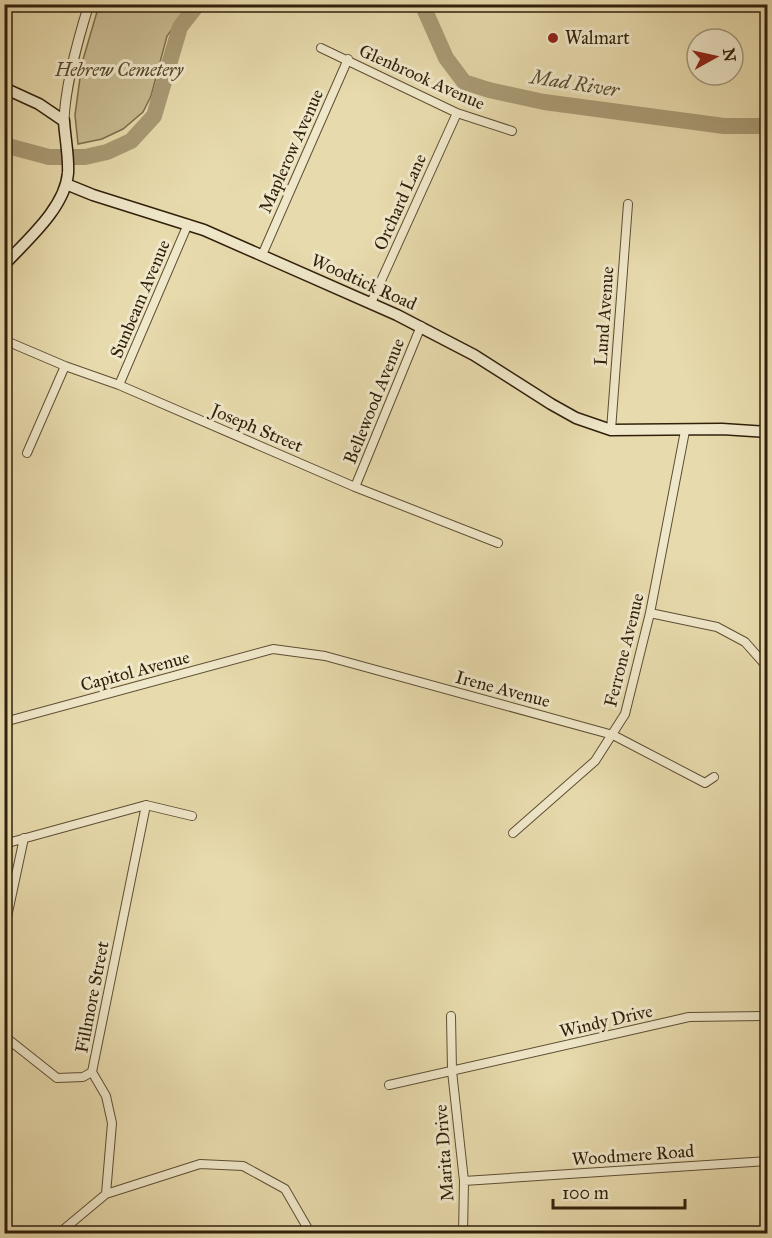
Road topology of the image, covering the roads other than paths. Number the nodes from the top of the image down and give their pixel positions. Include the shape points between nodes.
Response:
1 (89, 4) edge
2 (321, 48) dead end
3 (348, 59) junction
4 (4, 88) edge
5 (457, 113) junction
6 (64, 121) junction
7 (512, 131) dead end
8 (66, 183) junction
9 (628, 204) dead end
10 (188, 224) junction
11 (262, 255) junction
12 (4, 265) edge
13 (371, 303) junction
14 (421, 326) junction
15 (4, 340) edge
16 (66, 366) junction
17 (119, 385) junction
18 (610, 430) junction
19 (684, 431) junction
20 (768, 432) edge
21 (27, 453) dead end
22 (355, 486) junction
23 (498, 543) dead end
24 (650, 613) junction
25 (273, 649) joint
26 (768, 668) edge
27 (4, 722) edge
28 (613, 735) junction
29 (714, 777) dead end
30 (146, 805) junction
31 (192, 816) dead end
32 (513, 833) dead end
33 (24, 838) junction
34 (4, 844) edge
35 (4, 931) edge
36 (451, 1016) dead end
37 (768, 1016) edge
38 (4, 1036) edge
39 (452, 1071) junction
40 (92, 1072) junction
41 (389, 1085) dead end
42 (768, 1161) edge
43 (464, 1181) junction
44 (106, 1194) junction
45 (58, 1233) edge
46 (311, 1233) edge
47 (463, 1233) edge

1 - 6 street
2 - 3 street, Glenbrook Avenue
3 - 5 street, Glenbrook Avenue
3 - 11 street, Maplerow Avenue
4 - 6 main road
5 - 7 street, Glenbrook Avenue
5 - 13 street, Orchard Lane
6 - 8 main road
8 - 10 main road, Woodtick Road
8 - 12 main road via 57,204
9 - 18 street, Lund Avenue
10 - 11 main road, Woodtick Road
10 - 17 street, Sunbeam Avenue
11 - 13 main road, Woodtick Road
13 - 14 main road, Woodtick Road
14 - 18 main road, Woodtick Road via 550,404
14 - 22 street, Bellewood Avenue
15 - 16 street, Joseph Street
16 - 17 street, Joseph Street
16 - 21 street
17 - 22 street, Joseph Street
18 - 19 main road, Woodtick Road
19 - 20 main road, Woodtick Road
19 - 24 street, Ferrone Avenue
22 - 23 street, Joseph Street
24 - 26 street via 717,627 745,642
24 - 28 street, Ferrone Avenue via 625,714
25 - 27 street, Capitol Avenue
25 - 28 street, Irene Avenue via 325,656
28 - 29 street, Irene Avenue via 705,783
28 - 32 street, Ferrone Avenue via 595,761
30 - 31 street
30 - 33 street
30 - 40 street, Fillmore Street
33 - 34 street
33 - 35 street
36 - 39 street
37 - 39 street, Windy Drive via 689,1017
38 - 40 street via 57,1078 83,1077
39 - 41 street, Windy Drive
39 - 43 street, Marita Drive
40 - 44 street, Fillmore Street via 106,1096 112,1123
42 - 43 street, Woodmere Road
43 - 47 street, Marita Drive
44 - 45 street
44 - 46 street via 200,1164 243,1166 285,1189

